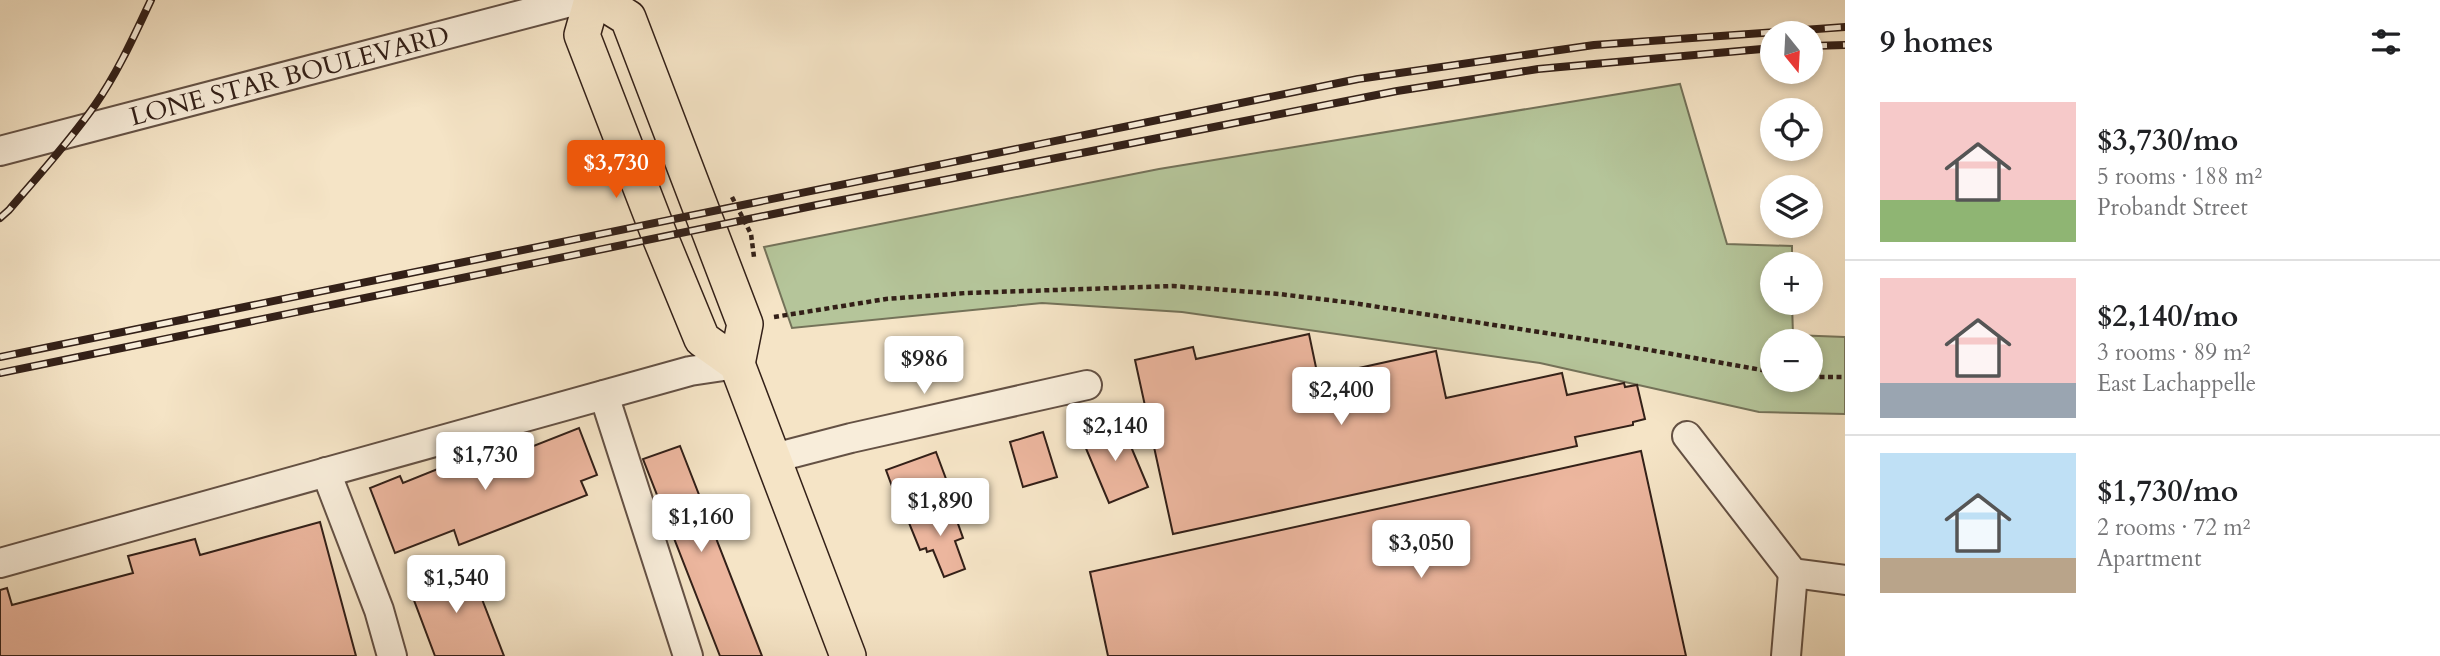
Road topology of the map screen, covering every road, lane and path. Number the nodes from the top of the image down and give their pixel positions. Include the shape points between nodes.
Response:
1 (578, 0) edge
2 (592, 0) edge
3 (599, 0) edge
4 (0, 151) edge
5 (772, 317) dead end
6 (737, 364) junction
7 (1760, 370) edge
8 (1823, 377) edge
9 (1845, 377) edge
10 (1087, 385) dead end
11 (604, 395) junction
12 (1687, 436) dead end
13 (774, 458) junction
14 (326, 472) junction
15 (0, 563) edge
16 (1793, 573) junction
17 (1838, 579) edge
18 (392, 656) edge
19 (688, 656) edge
20 (848, 656) edge
21 (1786, 656) edge

1 - 4 street, LONE STAR BOULEVARD
2 - 6 main road via 582,35 660,237 702,339
3 - 6 main road via 628,18 746,324
5 - 7 path via 886,299 1173,286 1353,303
6 - 11 street via 690,371
6 - 13 main road
8 - 9 path
10 - 13 street
11 - 14 street
11 - 19 street
12 - 16 street
13 - 20 main road
14 - 15 street
14 - 18 street via 384,623
16 - 17 street
16 - 21 street

